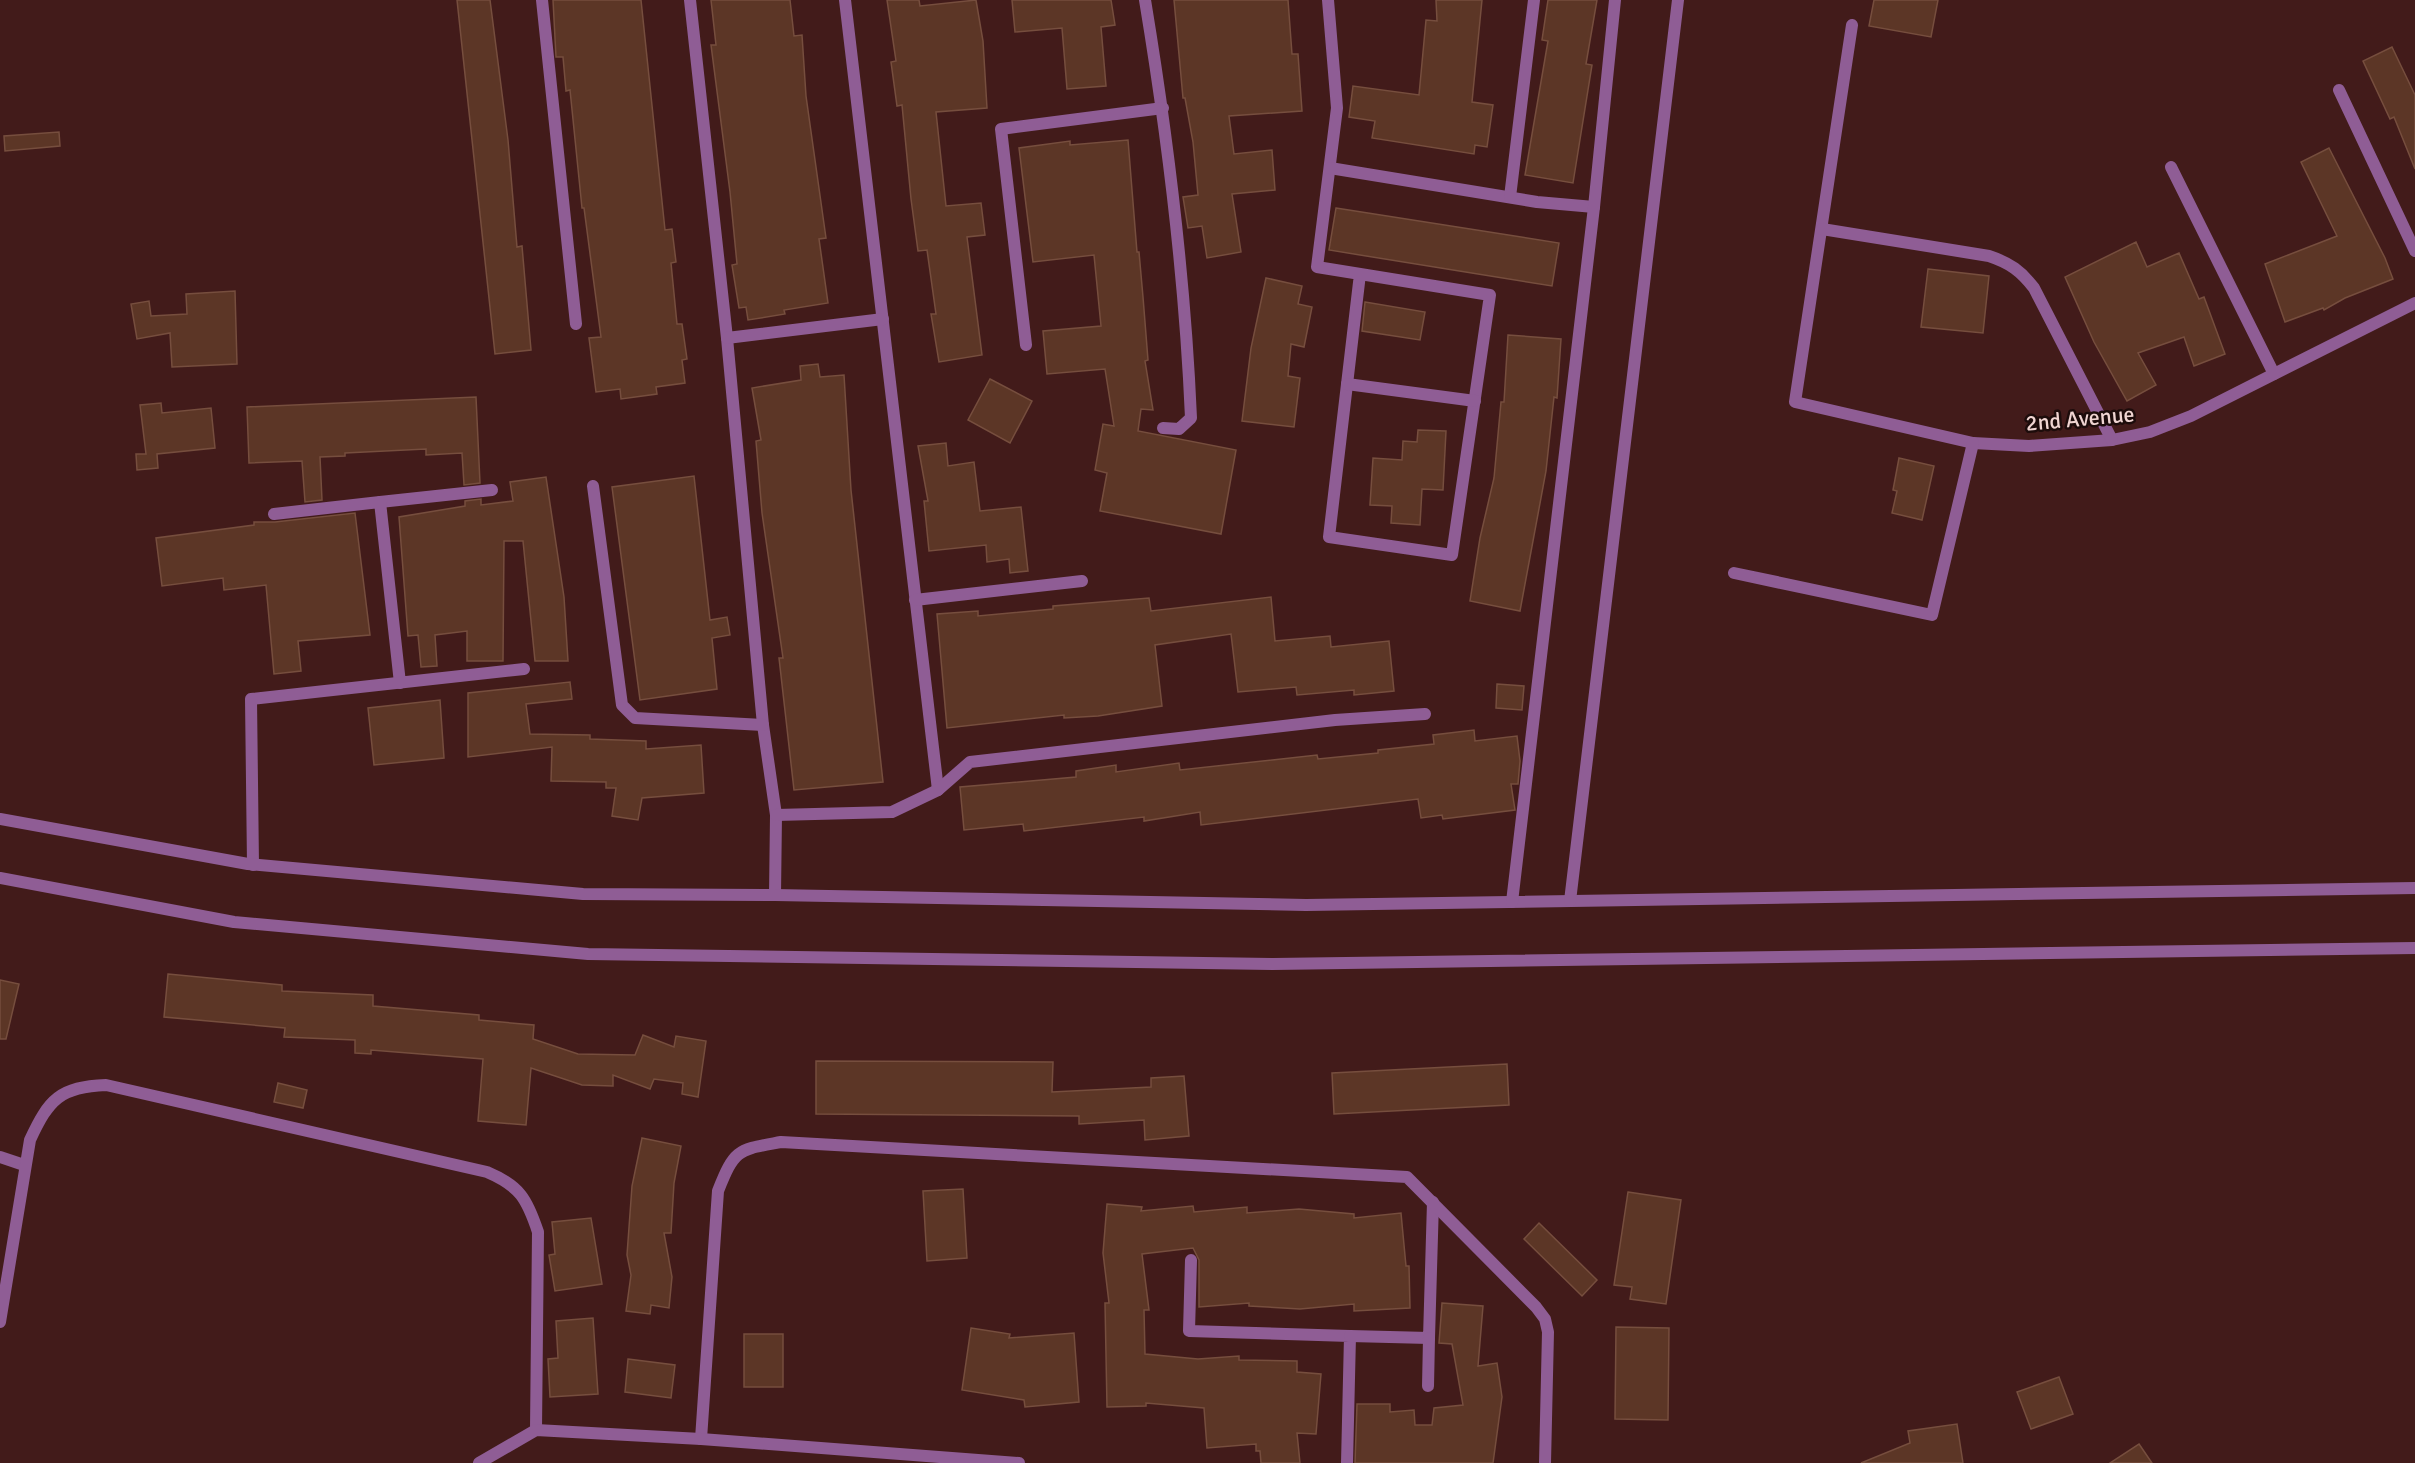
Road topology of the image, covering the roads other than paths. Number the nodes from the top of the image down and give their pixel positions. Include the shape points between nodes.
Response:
1 (543, 0) edge
2 (690, 0) edge
3 (846, 0) edge
4 (1145, 0) edge
5 (1328, 0) edge
6 (1533, 0) edge
7 (1615, 0) edge
8 (1678, 0) edge
9 (1852, 25) dead end
10 (2339, 90) dead end
11 (1163, 108) junction
12 (2171, 167) dead end
13 (1330, 168) junction
14 (1510, 197) junction
15 (1594, 207) junction
16 (1822, 229) junction
17 (2415, 251) edge
18 (1360, 274) junction
19 (2415, 303) edge
20 (883, 319) junction
21 (576, 324) dead end
22 (727, 338) junction
23 (1026, 345) dead end
24 (2274, 374) junction
25 (1347, 384) junction
26 (1474, 401) junction
27 (1163, 428) dead end
28 (2112, 440) junction
29 (1973, 443) junction
30 (593, 486) dead end
31 (492, 490) dead end
32 (380, 502) junction
33 (274, 514) dead end
34 (1734, 573) dead end
35 (1082, 581) dead end
36 (915, 600) junction
37 (524, 669) dead end
38 (400, 683) junction
39 (1425, 714) dead end
40 (763, 725) junction
41 (938, 790) junction
42 (776, 815) junction
43 (0, 819) edge
44 (253, 865) junction
45 (0, 878) edge
46 (2415, 888) edge
47 (775, 895) junction
48 (1570, 901) junction
49 (1512, 902) junction
50 (2415, 948) edge
51 (0, 1157) edge
52 (24, 1165) junction
53 (1433, 1202) junction
54 (1191, 1260) dead end
55 (0, 1322) edge
56 (1350, 1336) junction
57 (1429, 1338) junction
58 (1428, 1386) dead end
59 (536, 1430) junction
60 (701, 1439) junction
61 (479, 1463) edge
62 (1019, 1463) edge
63 (1347, 1463) edge
64 (1545, 1463) edge

1 - 21 street
2 - 22 street
3 - 20 street
4 - 11 street
5 - 13 street via 1337,108
6 - 14 street
7 - 15 street
8 - 48 street
9 - 16 street
10 - 17 street
11 - 23 street via 1001,129
11 - 27 street via 1188,340 1191,418 1179,429
12 - 24 street
13 - 14 street
13 - 18 street via 1317,267
14 - 15 street
15 - 49 street
16 - 28 street via 1989,256 2022,273 2034,288
16 - 29 street, 2nd Avenue via 1795,402
18 - 25 street
18 - 26 street via 1490,295
19 - 24 street, 2nd Avenue
20 - 22 street
20 - 36 street
22 - 40 street
24 - 28 street, 2nd Avenue via 2191,416 2150,432
25 - 26 street
25 - 26 street via 1329,537 1452,555
28 - 29 street, 2nd Avenue via 2029,446
29 - 34 street via 1932,615
30 - 40 street via 622,705 635,718
31 - 32 street
32 - 33 street
32 - 38 street
35 - 36 street
36 - 41 street
37 - 38 street
38 - 44 street via 251,699
39 - 41 street via 1335,720 970,762
40 - 42 street
41 - 42 street via 892,812
42 - 47 street
43 - 44 street
44 - 47 street via 583,894
45 - 50 street via 234,922 588,954 1273,964
46 - 48 street
47 - 49 street via 1306,904
48 - 49 street
51 - 52 street
52 - 55 street
52 - 59 street via 41,1116 57,1096 79,1086 106,1085 487,1172 511,1182 529,1205 538,1232
53 - 57 street
53 - 60 street via 1407,1177 1395,1175 781,1142 743,1149 727,1167 718,1191
53 - 64 street via 1545,1319
54 - 56 street via 1189,1331
56 - 57 street
56 - 63 street
57 - 58 street
59 - 60 street
59 - 61 street
60 - 62 street

